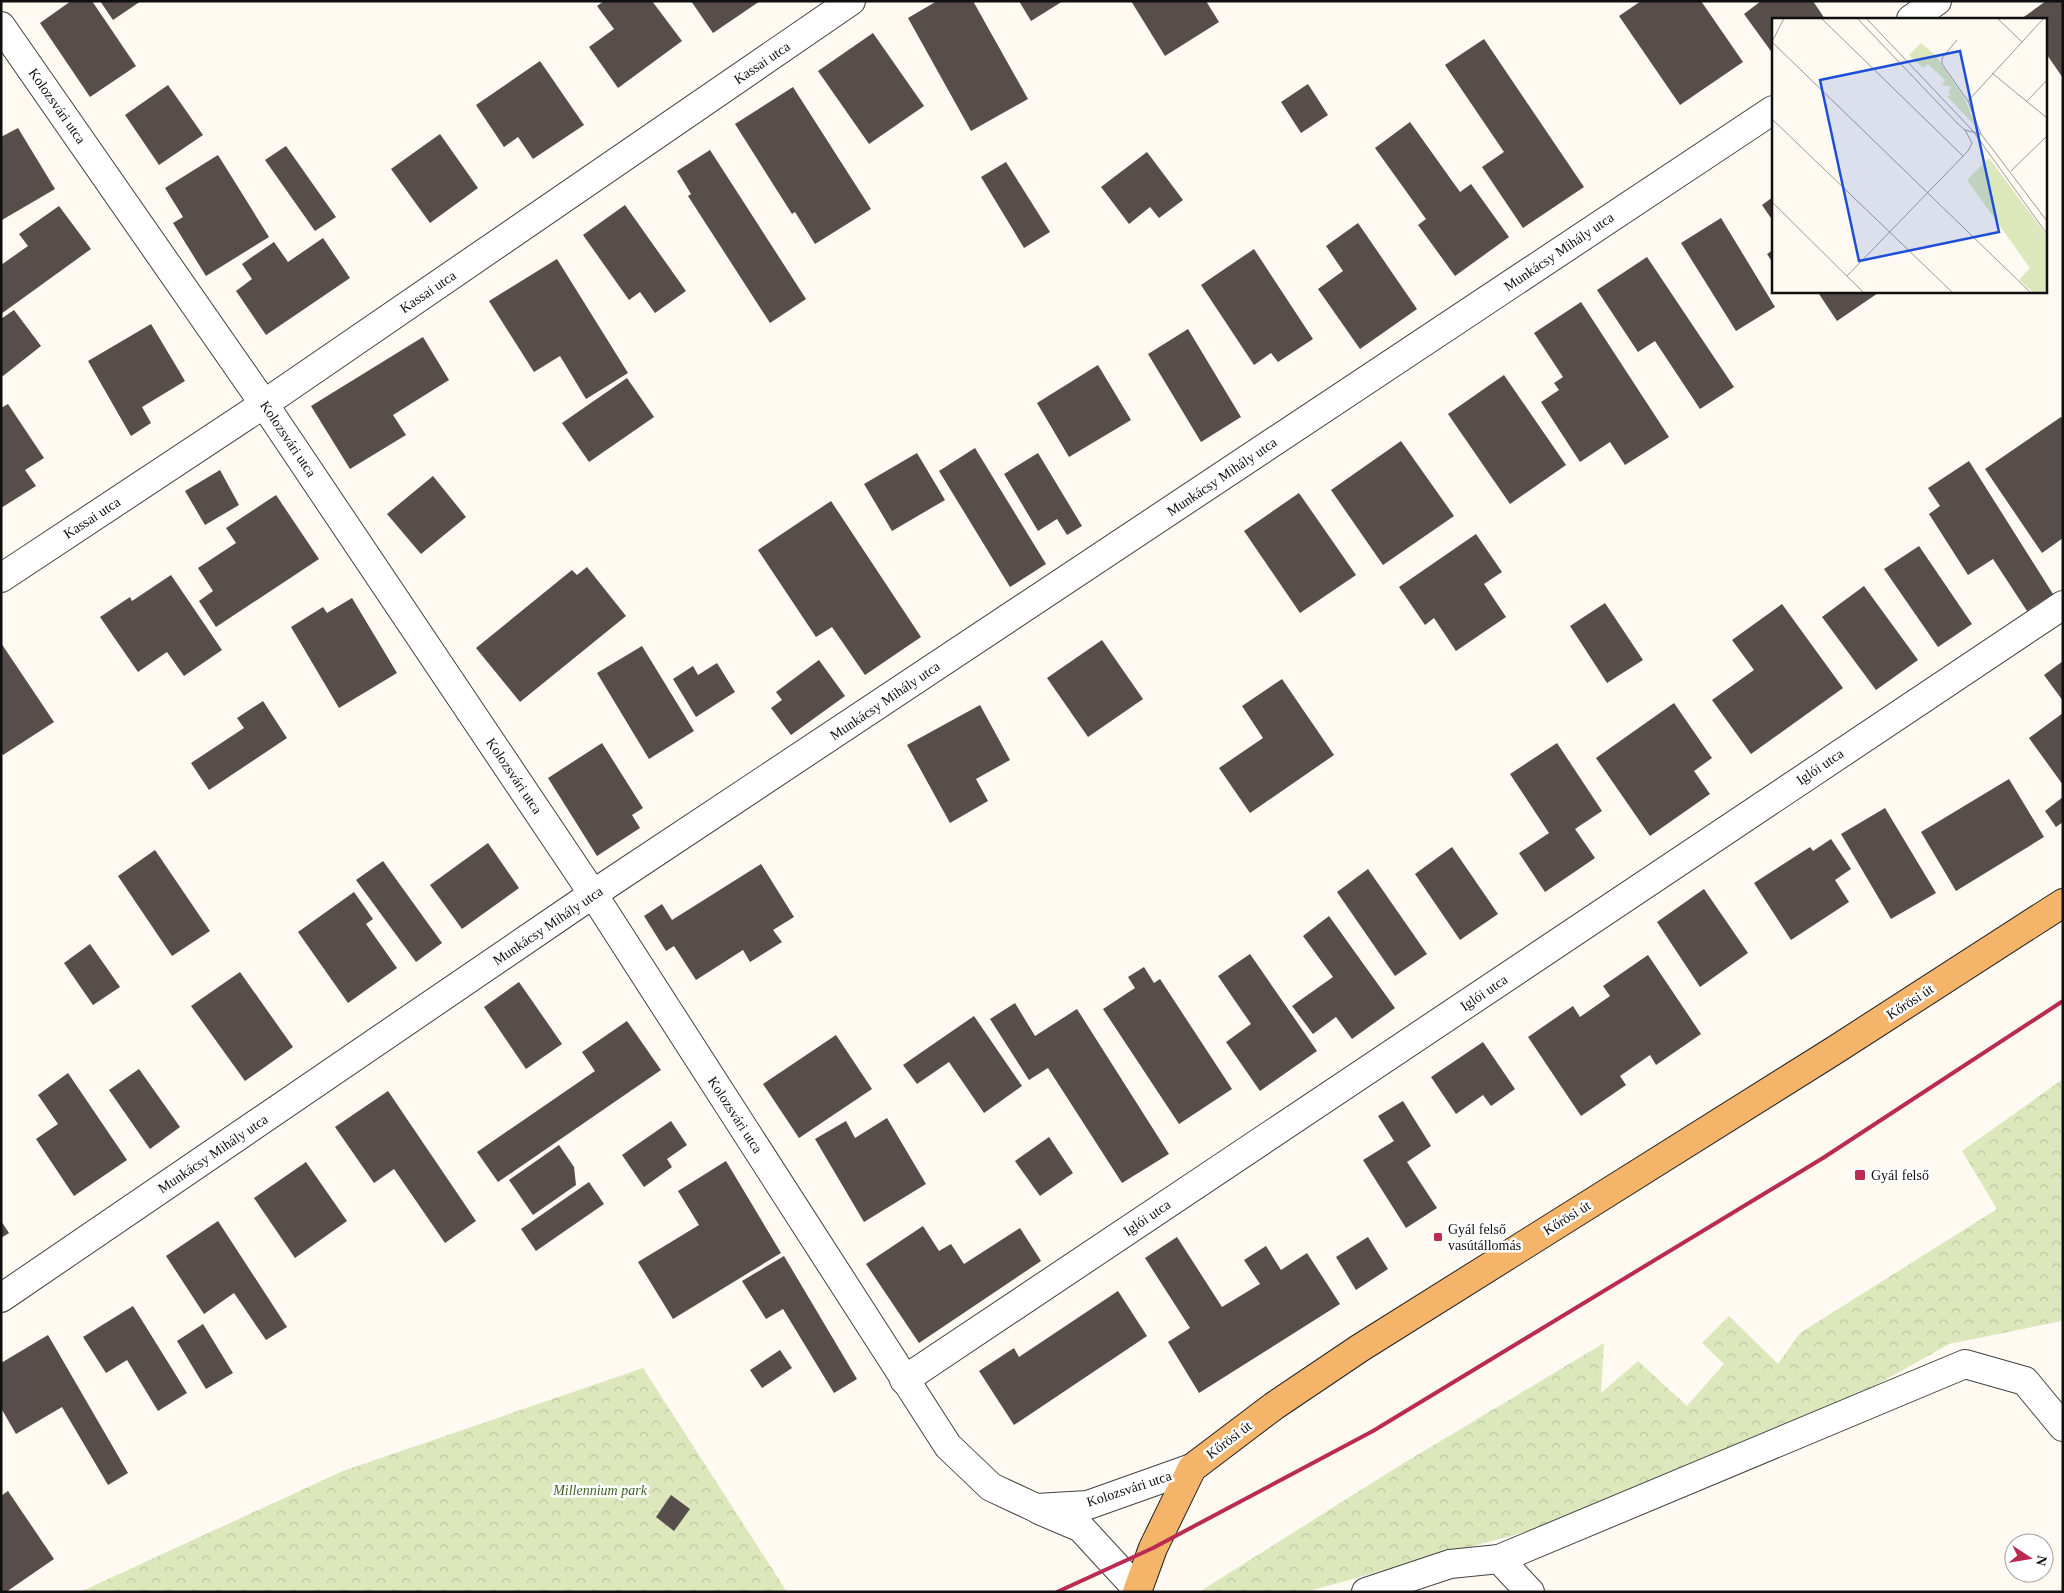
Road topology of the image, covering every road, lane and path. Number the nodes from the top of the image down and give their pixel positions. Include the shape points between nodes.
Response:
1 (851, 1) edge
2 (1937, 1) edge
3 (1912, 18) edge
4 (1, 26) edge
5 (1772, 111) edge
6 (264, 404) junction
7 (1, 578) edge
8 (2063, 605) edge
9 (593, 894) junction
10 (2063, 903) edge
11 (1, 1298) edge
12 (904, 1380) junction
13 (2063, 1427) edge
14 (1192, 1468) junction
15 (1036, 1508) junction
16 (1499, 1559) junction
17 (1137, 1591) edge
18 (1366, 1592) edge
19 (1530, 1592) edge

1 - 6 street, Kassai utca
2 - 3 street
4 - 6 street, Kolozsvári utca
5 - 9 street, Munkácsy Mihály utca
6 - 7 street, Kassai utca
6 - 9 street, Kolozsvári utca
8 - 12 street, Iglói utca
9 - 11 street, Munkácsy Mihály utca
9 - 12 street, Kolozsvári utca
10 - 14 main road, Kőrösi út via 1360,1348 1274,1406
12 - 15 street, Kolozsvári utca via 948,1446 991,1487
13 - 16 street via 2025,1381 1965,1364
14 - 15 street, Kolozsvári utca via 1088,1505
14 - 17 main road, Kőrösi út via 1153,1548
15 - 17 street, Kolozsvári utca via 1082,1528
16 - 18 street via 1450,1564
16 - 19 street

